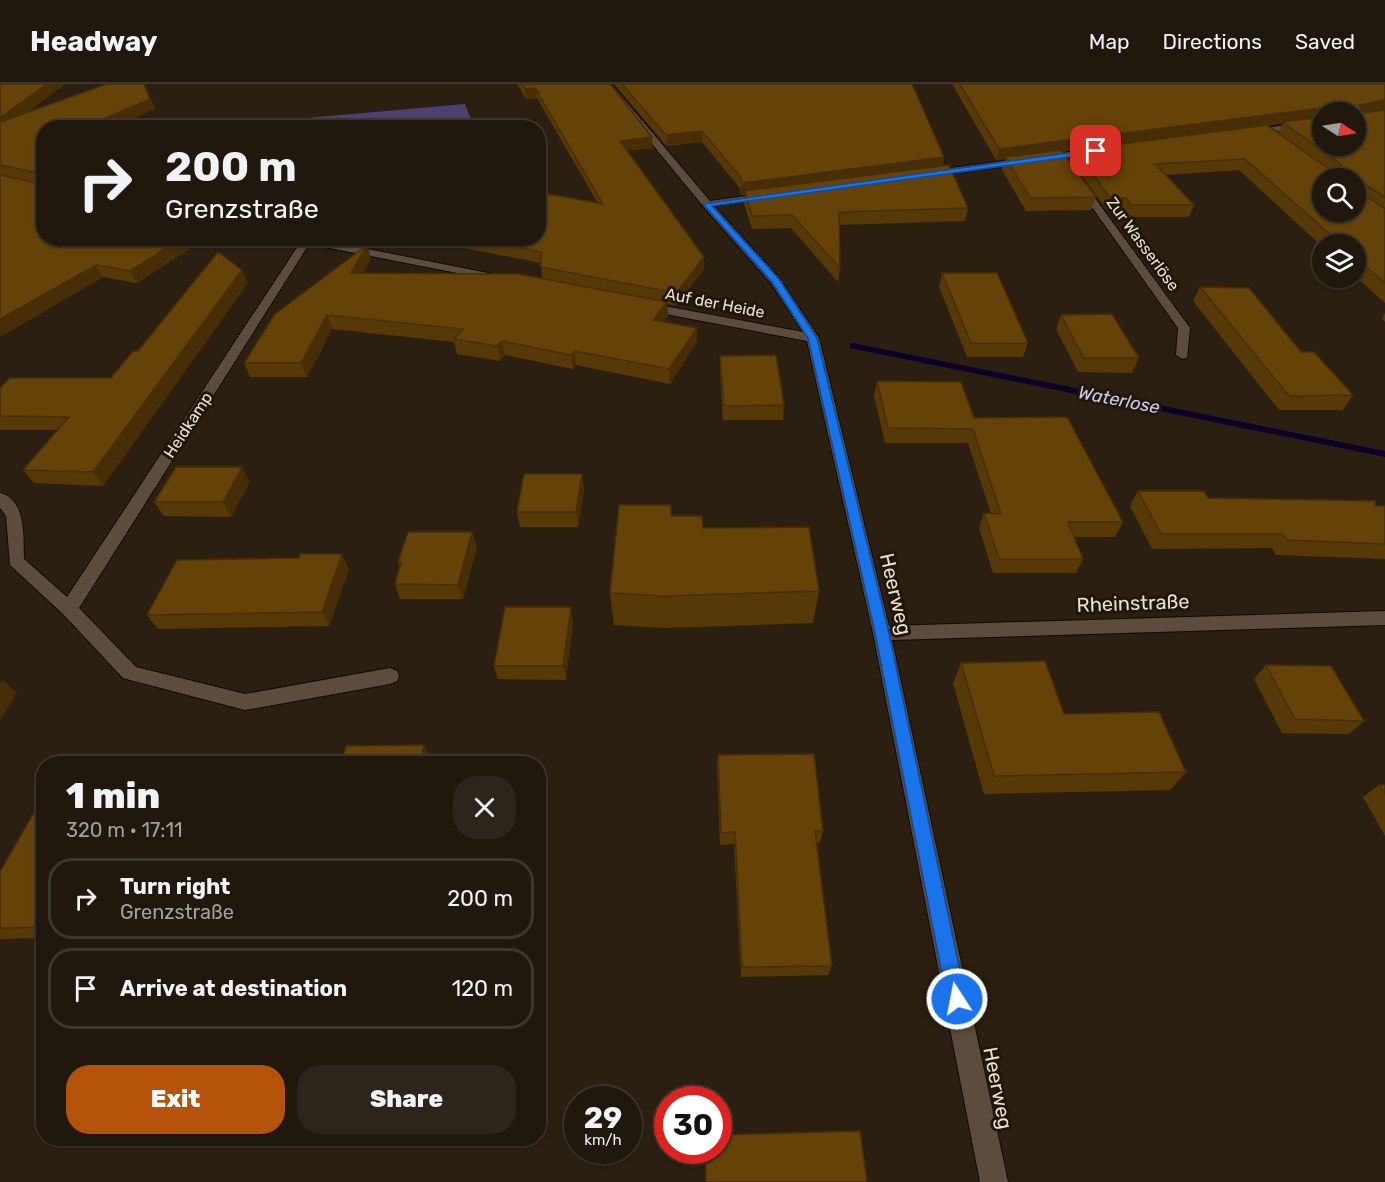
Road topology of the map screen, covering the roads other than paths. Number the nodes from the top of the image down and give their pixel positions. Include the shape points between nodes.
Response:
1 (607, 84) edge
2 (1312, 123) edge
3 (1264, 130) junction
4 (1240, 133) edge
5 (1273, 137) edge
6 (1107, 150) edge
7 (1066, 165) junction
8 (915, 176) edge
9 (776, 195) edge
10 (707, 204) junction
11 (295, 246) edge
12 (330, 246) edge
13 (513, 281) edge
14 (628, 303) edge
15 (813, 338) junction
16 (1182, 355) dead end
17 (0, 498) edge
18 (69, 609) junction
19 (1382, 623) edge
20 (882, 633) junction
21 (390, 676) dead end
22 (994, 1182) edge

1 - 10 street, Heerweg
2 - 3 street
3 - 4 street
3 - 5 street
6 - 7 street
7 - 8 street
7 - 16 street, Zur Wasserlöse via 1184,328
9 - 10 street
10 - 15 street, Heerweg via 776,280
11 - 18 street, Heidkamp
12 - 13 street
14 - 15 street, Auf der Heide
15 - 20 street, Heerweg
17 - 18 street via 14,515 16,561
18 - 21 street via 129,673 245,702
19 - 20 street, Rheinstraße
20 - 22 street, Heerweg

